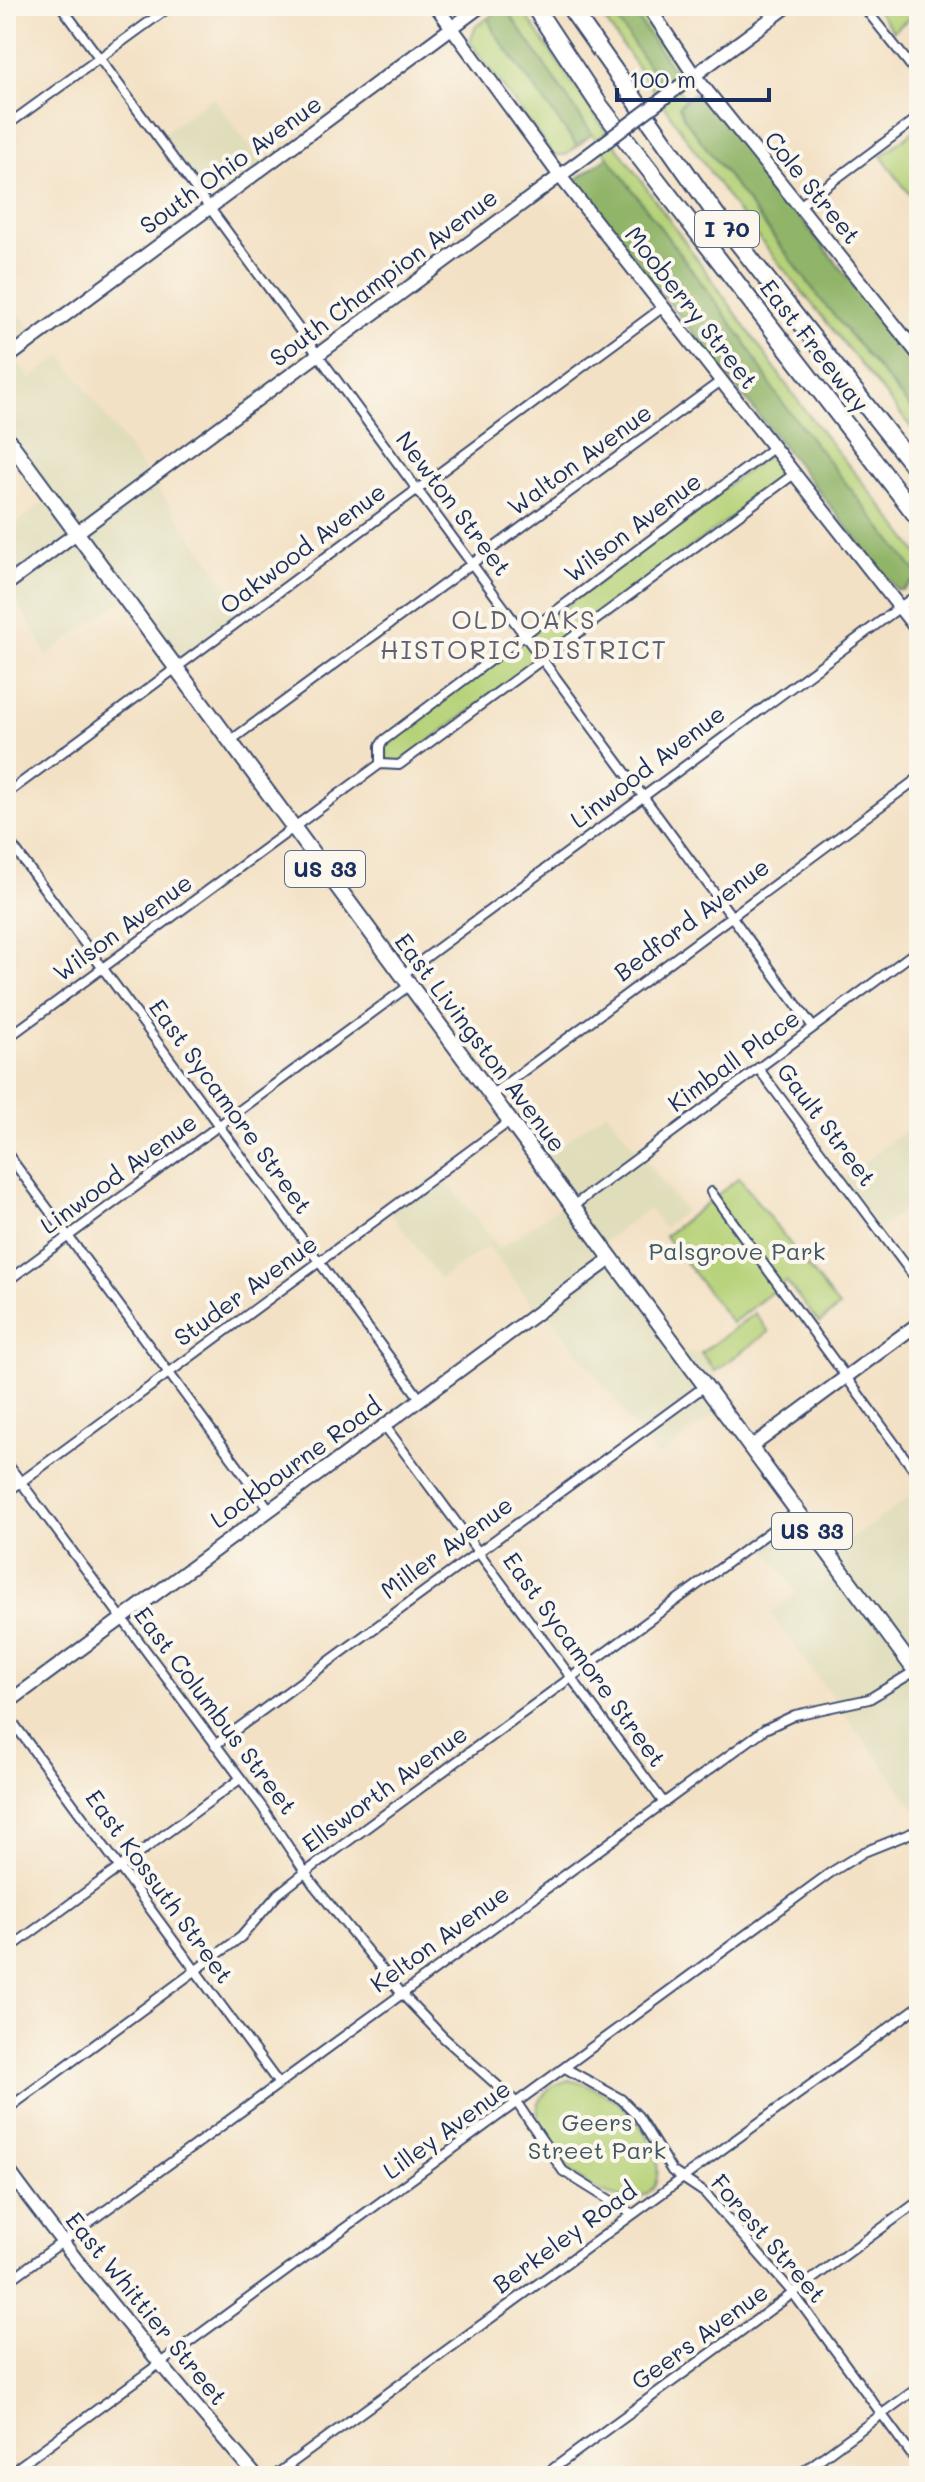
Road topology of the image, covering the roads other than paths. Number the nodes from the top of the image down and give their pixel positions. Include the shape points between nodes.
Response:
1 (61, 6) edge
2 (171, 6) edge
3 (436, 6) edge
4 (481, 6) edge
5 (534, 6) edge
6 (569, 6) edge
7 (648, 6) edge
8 (788, 6) edge
9 (863, 6) edge
10 (451, 29) junction
11 (99, 58) junction
12 (694, 75) junction
13 (919, 76) edge
14 (919, 117) edge
15 (6, 126) edge
16 (560, 176) junction
17 (210, 207) junction
18 (798, 207) junction
19 (662, 308) junction
20 (917, 349) edge
21 (317, 355) junction
22 (6, 359) edge
23 (721, 381) junction
24 (6, 437) edge
25 (773, 448) junction
26 (919, 473) edge
27 (794, 474) junction
28 (418, 489) junction
29 (919, 519) edge
30 (77, 533) junction
31 (472, 564) junction
32 (6, 585) edge
33 (916, 595) edge
34 (899, 607) junction
35 (919, 632) edge
36 (525, 635) junction
37 (543, 659) junction
38 (176, 668) junction
39 (230, 741) junction
40 (380, 764) junction
41 (918, 780) edge
42 (6, 794) edge
43 (643, 796) junction
44 (294, 828) junction
45 (6, 837) edge
46 (732, 916) junction
47 (919, 949) edge
48 (102, 968) junction
49 (406, 980) junction
50 (813, 1027) junction
51 (6, 1039) edge
52 (758, 1068) junction
53 (491, 1095) junction
54 (510, 1121) junction
55 (219, 1126) junction
56 (6, 1152) edge
57 (711, 1192) dead end
58 (573, 1206) junction
59 (68, 1236) junction
60 (612, 1258) junction
61 (319, 1262) junction
62 (6, 1282) edge
63 (919, 1283) edge
64 (919, 1323) edge
65 (169, 1373) junction
66 (846, 1377) junction
67 (705, 1386) junction
68 (421, 1400) junction
69 (385, 1426) junction
70 (751, 1447) junction
71 (6, 1462) edge
72 (919, 1477) edge
73 (21, 1482) junction
74 (6, 1493) edge
75 (270, 1510) junction
76 (798, 1511) junction
77 (479, 1552) junction
78 (122, 1619) junction
79 (918, 1671) edge
80 (572, 1677) junction
81 (6, 1704) edge
82 (6, 1713) edge
83 (215, 1745) junction
84 (240, 1779) junction
85 (664, 1803) junction
86 (919, 1830) edge
87 (120, 1867) junction
88 (306, 1872) junction
89 (6, 1951) edge
90 (196, 1971) junction
91 (402, 1994) junction
92 (919, 2006) edge
93 (565, 2068) junction
94 (279, 2084) junction
95 (517, 2103) junction
96 (6, 2110) edge
97 (6, 2167) edge
98 (683, 2178) junction
99 (919, 2201) edge
100 (632, 2214) junction
101 (61, 2243) junction
102 (6, 2283) edge
103 (793, 2293) junction
104 (159, 2364) junction
105 (919, 2387) edge
106 (882, 2414) junction
107 (919, 2465) edge
108 (6, 2476) edge
109 (256, 2476) edge
110 (274, 2476) edge
111 (543, 2476) edge
112 (797, 2476) edge

1 - 11 street, Newton Street
2 - 11 street
3 - 10 street, Mooberry Street
4 - 10 street, South Ohio Avenue
5 - 29 highway, East Freeway / I 70 via 600,106
6 - 26 highway, East Freeway / I 70 via 717,216
7 - 12 street, Cole Street
8 - 12 street, South Champion Avenue
9 - 13 street
10 - 16 street, Mooberry Street
10 - 17 street, South Ohio Avenue
11 - 15 street
11 - 17 street, Newton Street
12 - 16 street, South Champion Avenue, bridge
12 - 18 street, Cole Street
14 - 18 street
16 - 19 street, Mooberry Street
16 - 21 street, South Champion Avenue
17 - 21 street, Newton Street
17 - 22 street, South Ohio Avenue
18 - 20 street, Cole Street
19 - 23 street, Mooberry Street
19 - 28 street, Oakwood Avenue
21 - 28 street, Newton Street
21 - 30 street, South Champion Avenue
23 - 25 street, Mooberry Street
23 - 31 street, Walton Avenue
24 - 30 main road, East Livingston Avenue / US 33
25 - 27 street, Mooberry Street
25 - 36 street, Wilson Avenue
27 - 34 street, Mooberry Street
27 - 37 street, Wilson Avenue
28 - 31 street, Newton Street
28 - 38 street, Oakwood Avenue
30 - 32 street, South Champion Avenue
30 - 38 main road, East Livingston Avenue / US 33
31 - 36 street, Newton Street
31 - 39 street, Walton Avenue
33 - 34 street, Linwood Avenue
34 - 35 street, Mooberry Street
34 - 43 street, Linwood Avenue
36 - 37 street, Newton Street
36 - 40 street, Wilson Avenue via 384,740
37 - 40 street, Wilson Avenue via 399,765
37 - 43 street, Newton Street
38 - 39 main road, East Livingston Avenue / US 33
38 - 42 street, Oakwood Avenue
39 - 44 main road, East Livingston Avenue / US 33
40 - 44 street, Wilson Avenue
41 - 46 street, Bedford Avenue
43 - 46 street, Newton Street
43 - 49 street, Linwood Avenue
44 - 48 street, Wilson Avenue
44 - 49 main road, East Livingston Avenue / US 33
45 - 48 street, East Sycamore Street
46 - 50 street, Newton Street
46 - 53 street, Bedford Avenue
47 - 50 street, Kimball Place
48 - 51 street, Wilson Avenue
48 - 55 street, East Sycamore Street
49 - 53 main road, East Livingston Avenue / US 33
49 - 55 street, Linwood Avenue
50 - 52 street, Kimball Place
52 - 58 street, Kimball Place
52 - 63 street, Gault Street
53 - 54 main road, East Livingston Avenue / US 33
54 - 58 main road, East Livingston Avenue / US 33
54 - 61 street, Studer Avenue
55 - 59 street, Linwood Avenue
55 - 61 street, East Sycamore Street
56 - 59 street
57 - 66 street
58 - 60 main road, East Livingston Avenue / US 33
59 - 62 street, Linwood Avenue
59 - 65 street
60 - 67 main road, East Livingston Avenue / US 33
60 - 68 street, Lockbourne Road
61 - 65 street, Studer Avenue
61 - 68 street, East Sycamore Street
64 - 66 street
65 - 73 street, Studer Avenue
65 - 75 street
66 - 70 street
66 - 72 street
67 - 70 main road, East Livingston Avenue / US 33
67 - 77 street, Miller Avenue
68 - 69 street, Lockbourne Road
69 - 75 street, Lockbourne Road
69 - 77 street, East Sycamore Street
70 - 76 main road, East Livingston Avenue / US 33
71 - 73 street, East Columbus Street
73 - 74 street, Studer Avenue
73 - 78 street, East Columbus Street
75 - 78 street, Lockbourne Road
76 - 79 main road, East Livingston Avenue / US 33
76 - 80 street, Ellsworth Avenue
77 - 80 street, East Sycamore Street
77 - 83 street, Miller Avenue
78 - 81 street, Lockbourne Road
78 - 83 street, East Columbus Street
79 - 85 street, Kelton Avenue via 869,1699 795,1715 765,1729
80 - 85 street, East Sycamore Street
80 - 88 street, Ellsworth Avenue
82 - 87 street, East Kossuth Street
83 - 84 street, East Columbus Street
84 - 87 street
84 - 88 street, East Columbus Street
85 - 91 street, Kelton Avenue
86 - 93 street, Lilley Avenue via 864,1852 830,1873
87 - 89 street
87 - 90 street, East Kossuth Street
88 - 90 street, Ellsworth Avenue via 278,1894 241,1937
88 - 91 street, East Columbus Street
90 - 94 street, East Kossuth Street
90 - 96 street, Ellsworth Avenue
91 - 94 street, Kelton Avenue
91 - 95 street, East Columbus Street
92 - 98 street, Berkeley Road
93 - 95 street, Lilley Avenue
93 - 98 street, Forest Street via 621,2099 652,2134 672,2171
94 - 101 street, Kelton Avenue
95 - 100 street, East Columbus Street via 563,2171
95 - 104 street, Lilley Avenue
97 - 101 street, East Whittier Street
98 - 100 street, Berkeley Road
98 - 103 street, Forest Street via 705,2193
99 - 103 street, Geers Avenue
100 - 110 street, Berkeley Road
101 - 102 street, Kelton Avenue
101 - 104 street, East Whittier Street
103 - 106 street, Forest Street
103 - 111 street, Geers Avenue
104 - 108 street, Lilley Avenue
104 - 109 street, East Whittier Street
105 - 106 street
106 - 107 street, Forest Street
106 - 112 street

